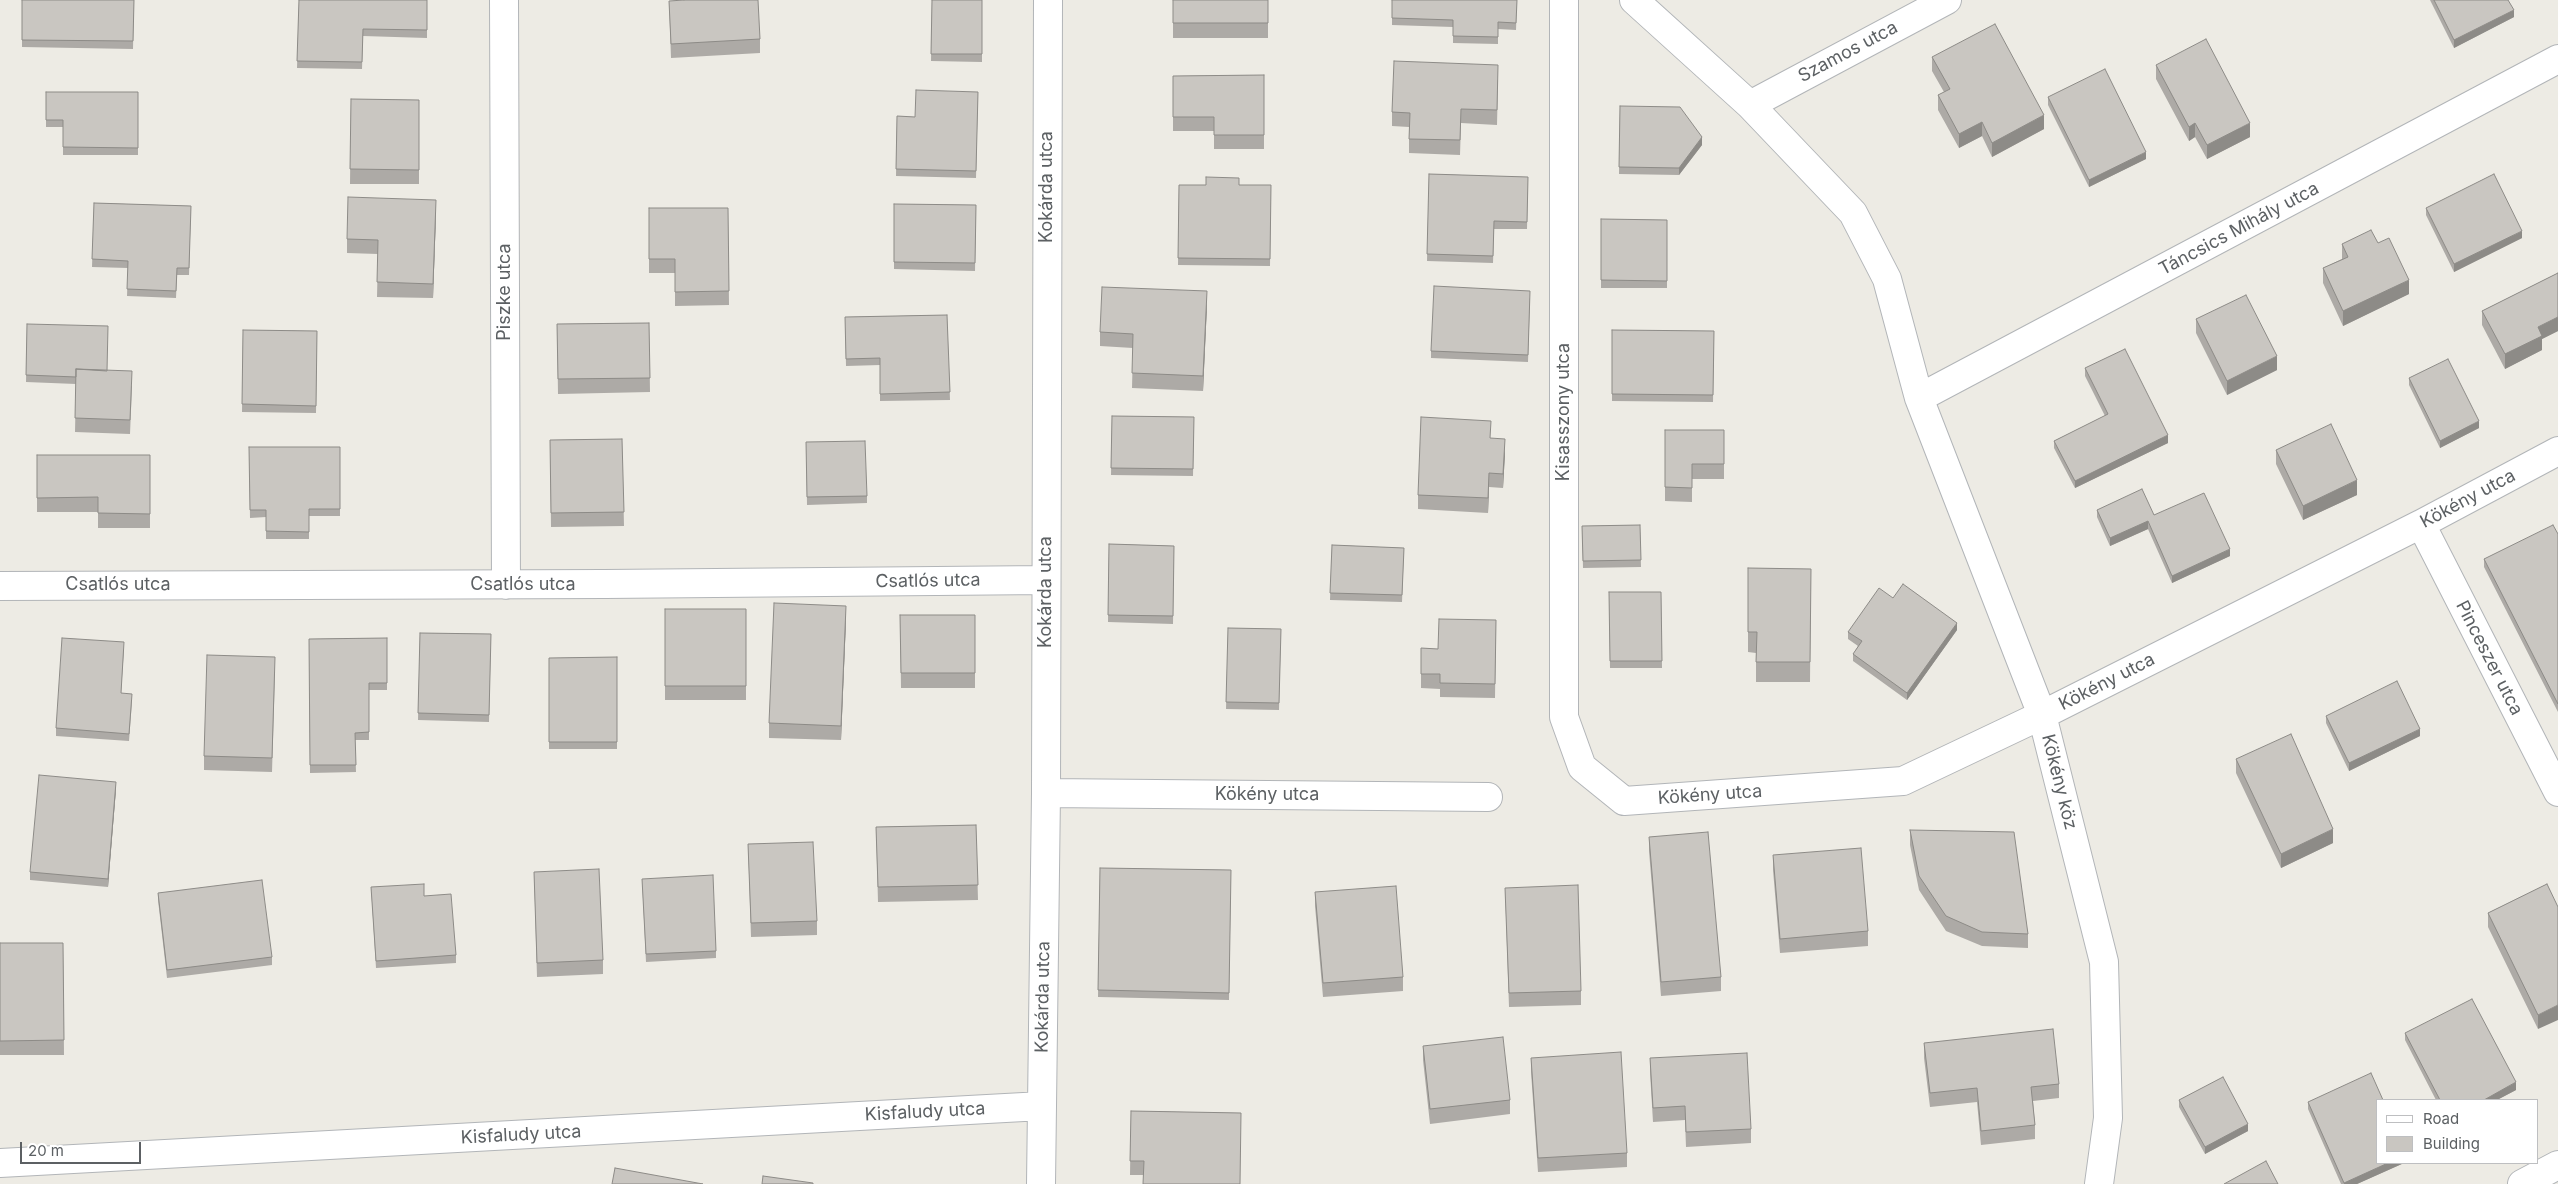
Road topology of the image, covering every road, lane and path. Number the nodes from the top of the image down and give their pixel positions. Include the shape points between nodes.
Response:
1 (504, 0) edge
2 (1048, 0) edge
3 (1564, 0) edge
4 (1634, 0) edge
5 (1946, 0) edge
6 (2558, 60) edge
7 (1750, 104) junction
8 (1919, 398) junction
9 (2558, 451) edge
10 (2421, 524) junction
11 (1046, 580) junction
12 (506, 585) junction
13 (0, 586) edge
14 (2042, 715) junction
15 (2558, 792) edge
16 (1046, 794) junction
17 (1488, 797) dead end
18 (1624, 801) joint
19 (1042, 1106) junction
20 (0, 1163) edge
21 (2558, 1165) edge
22 (1041, 1184) edge
23 (2099, 1184) edge
24 (2522, 1184) edge

1 - 12 street, Piszke utca
2 - 11 street, Kokárda utca
3 - 18 street, Kisasszony utca via 1564,717 1582,767
4 - 7 street, Kökény köz
5 - 7 street, Szamos utca
6 - 8 street, Táncsics Mihály utca
7 - 8 street, Kökény köz via 1853,213 1887,279
8 - 14 street, Kökény köz
9 - 10 street, Kökény utca
10 - 14 street, Kökény utca
10 - 15 street, Pinceszer utca
11 - 12 street, Csatlós utca
11 - 16 street, Kokárda utca
12 - 13 street, Csatlós utca
14 - 18 street, Kökény utca via 1903,782
14 - 23 street, Kökény köz via 2104,962 2108,1118
16 - 17 street, Kökény utca
16 - 19 street, Kokárda utca
19 - 20 street, Kisfaludy utca
19 - 22 street, Kokárda utca
21 - 24 street

